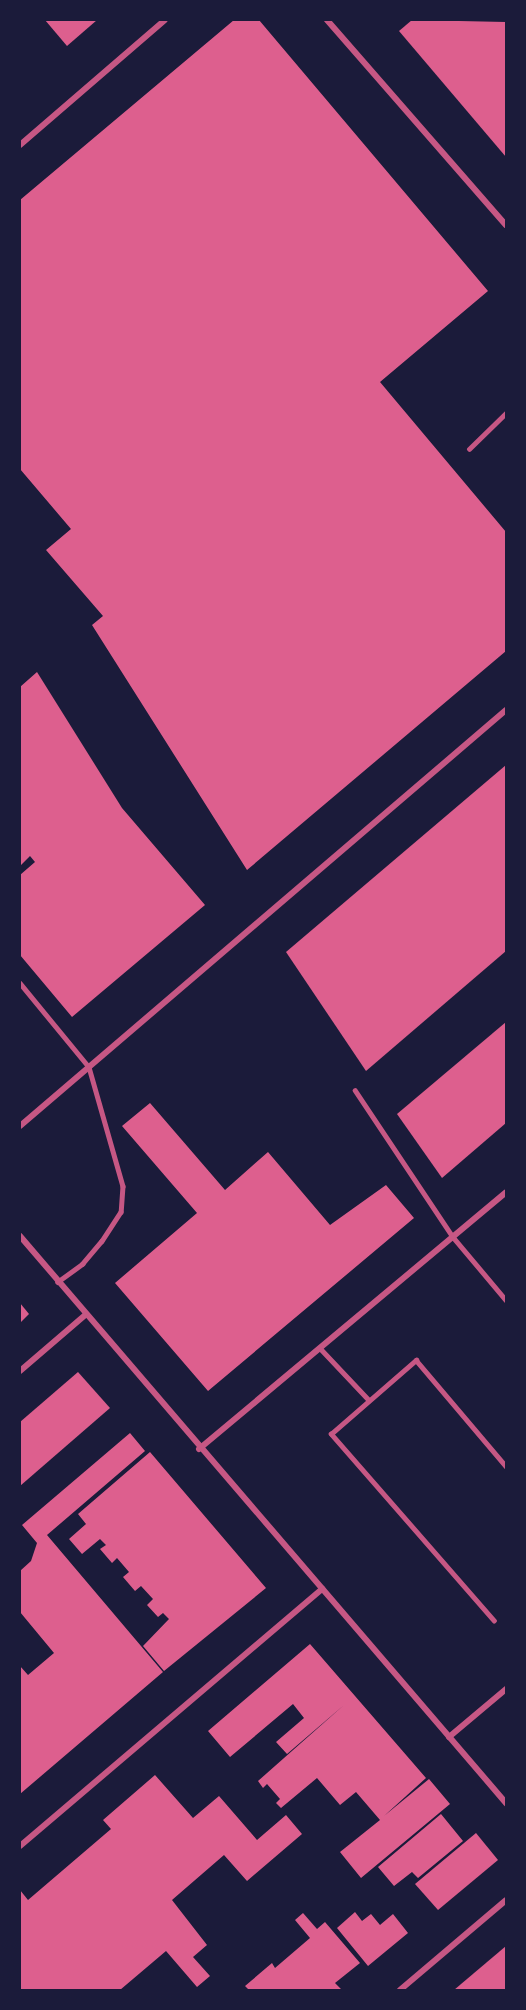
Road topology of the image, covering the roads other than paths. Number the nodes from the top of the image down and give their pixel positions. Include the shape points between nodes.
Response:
1 (165, 20) edge
2 (327, 20) edge
3 (20, 146) edge
4 (505, 221) edge
5 (507, 413) edge
6 (469, 449) dead end
7 (507, 710) edge
8 (20, 983) edge
9 (89, 1067) junction
10 (355, 1090) dead end
11 (20, 1126) edge
12 (507, 1191) edge
13 (20, 1236) edge
14 (453, 1237) junction
15 (58, 1283) junction
16 (507, 1300) edge
17 (85, 1315) junction
18 (320, 1348) junction
19 (20, 1371) edge
20 (369, 1400) junction
21 (199, 1449) junction
22 (507, 1466) edge
23 (322, 1589) junction
24 (494, 1621) dead end
25 (507, 1689) edge
26 (449, 1737) junction
27 (507, 1803) edge
28 (20, 1846) edge
29 (507, 1900) edge
30 (400, 1990) edge

1 - 3 street
2 - 4 street
5 - 6 lane
7 - 9 street
8 - 9 lane
9 - 11 street
9 - 15 lane via 123,1186 121,1212 83,1264
10 - 14 lane
12 - 14 street
13 - 15 street
14 - 16 lane
14 - 18 street
15 - 17 street
17 - 19 street
17 - 21 street
18 - 20 lane
18 - 21 street
20 - 22 lane via 416,1360
20 - 24 lane via 331,1434
21 - 23 street
23 - 26 street
23 - 28 street
25 - 26 street
26 - 27 street
29 - 30 street

